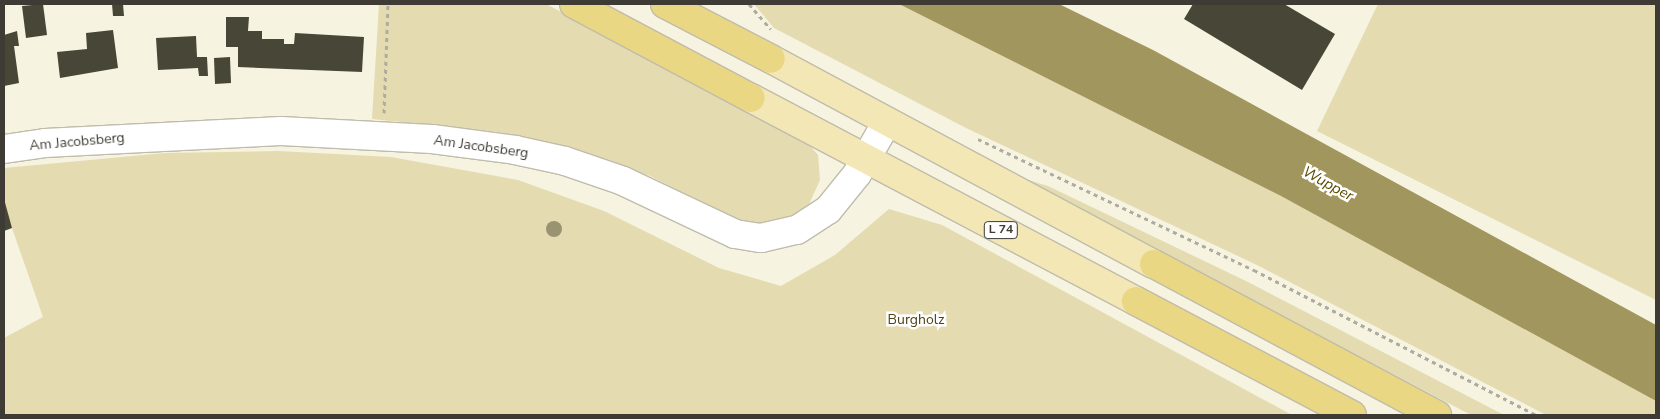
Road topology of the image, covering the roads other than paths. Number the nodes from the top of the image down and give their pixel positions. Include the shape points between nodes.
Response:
1 (574, 4) edge
2 (665, 4) edge
3 (776, 46) joint
4 (751, 98) joint
5 (887, 122) junction
6 (4, 150) edge
7 (866, 160) junction
8 (1154, 264) joint
9 (1136, 301) joint
10 (1352, 415) edge
11 (1437, 415) edge

1 - 4 highway, L 74
2 - 3 highway
3 - 5 main road
4 - 7 main road, L 74
5 - 7 main road, Am Jacobsberg
5 - 8 main road
6 - 7 main road, Am Jacobsberg via 45,143 282,131 383,136 515,150 623,181 722,229 752,238 784,235 815,221 839,198
7 - 9 main road, L 74
8 - 11 highway
9 - 10 highway, L 74

